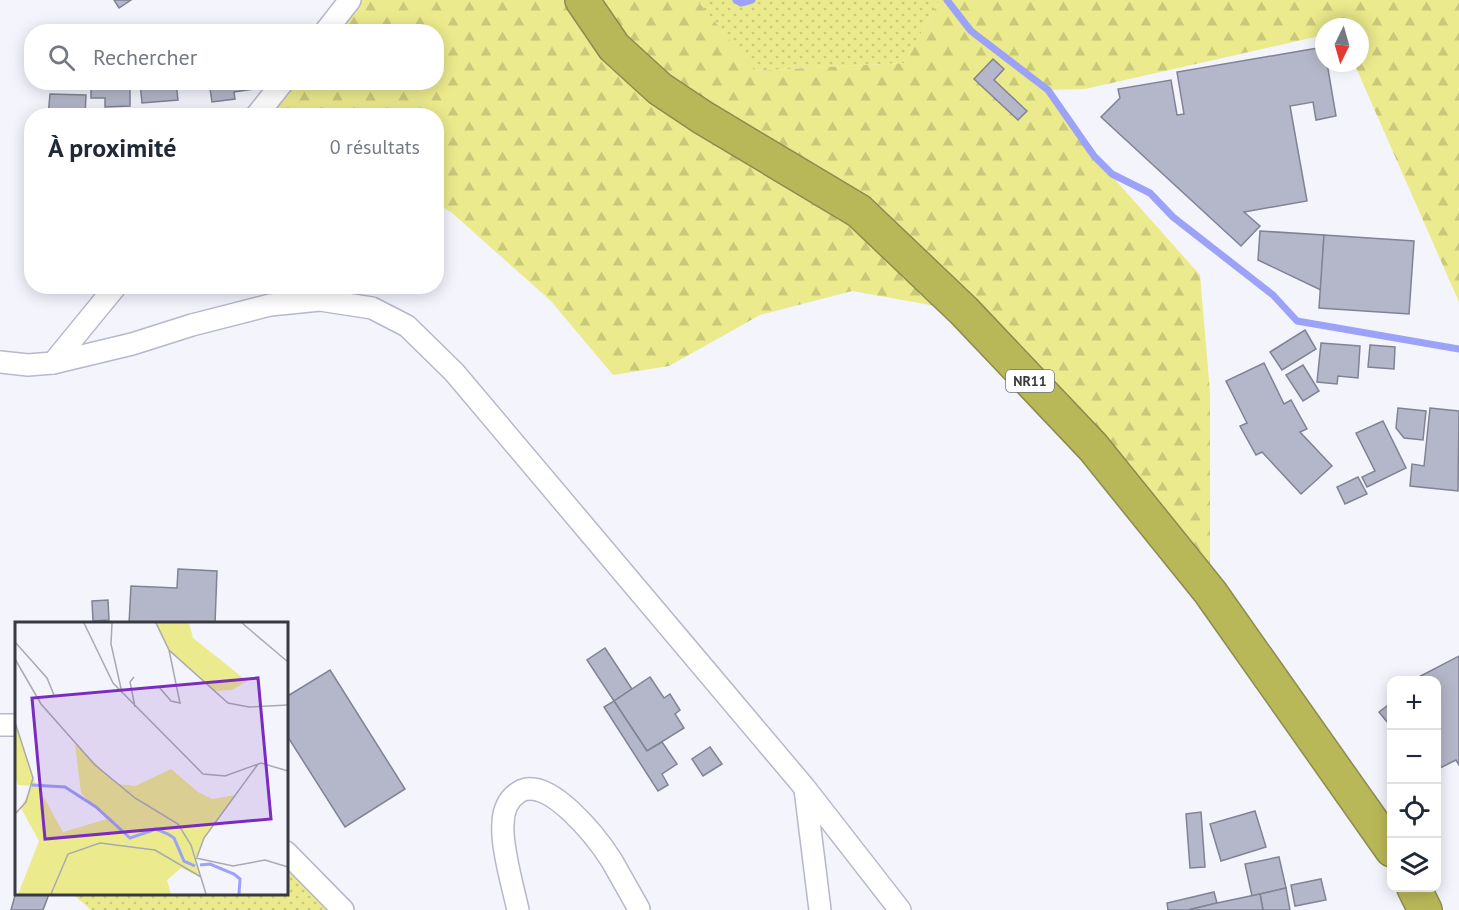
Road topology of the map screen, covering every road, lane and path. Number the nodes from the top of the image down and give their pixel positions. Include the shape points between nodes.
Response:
1 (350, 0) edge
2 (582, 0) edge
3 (331, 24) edge
4 (277, 90) edge
5 (263, 108) edge
6 (109, 294) edge
7 (0, 362) edge
8 (53, 363) junction
9 (805, 788) junction
10 (1387, 843) edge
11 (288, 854) edge
12 (884, 886) junction
13 (1416, 892) edge
14 (639, 909) edge
15 (343, 910) edge
16 (518, 910) edge
17 (820, 910) edge
18 (886, 910) edge
19 (900, 910) edge
20 (1425, 910) edge

1 - 3 street
2 - 10 highway, NR11 via 614,47 660,89 859,212 964,311 1093,447 1210,592
4 - 5 street
6 - 8 street
7 - 8 street
8 - 9 street via 270,305 320,300 372,308 407,326 454,372
9 - 12 street
9 - 17 street
11 - 15 street
12 - 18 street
12 - 19 street
13 - 20 highway
14 - 16 street via 611,859 571,810 533,788 513,796 504,810 502,826

